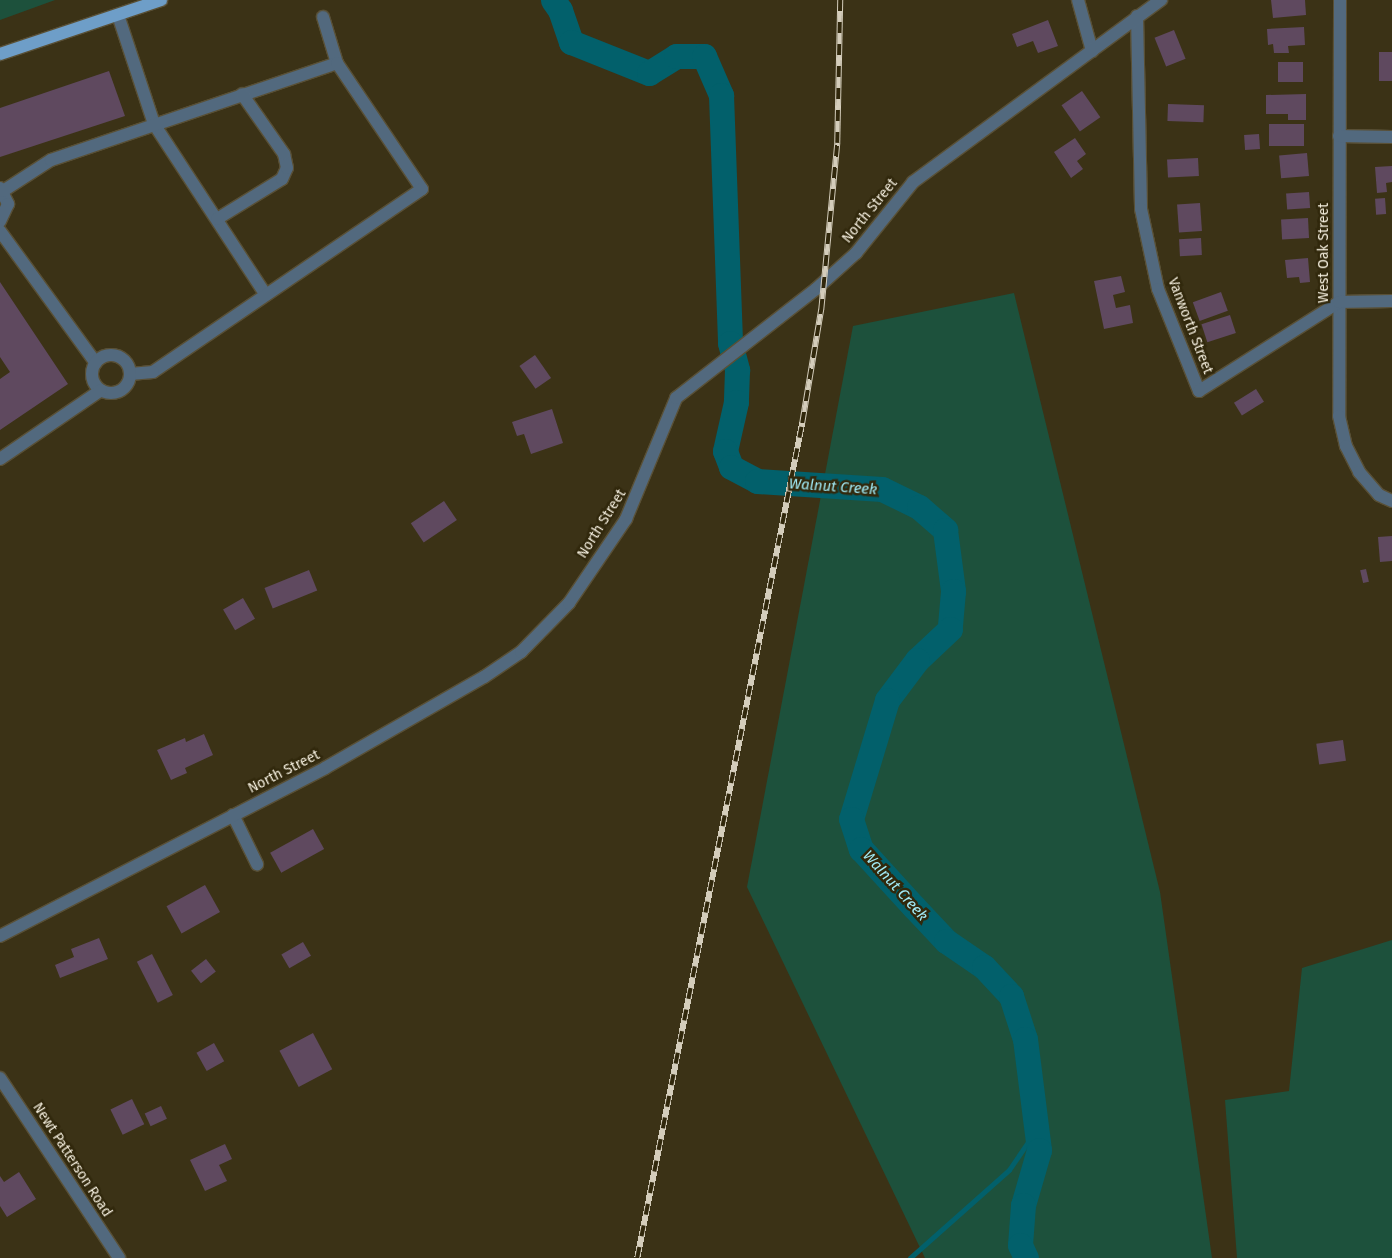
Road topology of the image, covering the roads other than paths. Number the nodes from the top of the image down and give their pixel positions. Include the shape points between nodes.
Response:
1 (161, 0) edge
2 (1078, 0) edge
3 (1161, 0) edge
4 (1340, 0) edge
5 (118, 15) junction
6 (1137, 16) junction
7 (323, 17) dead end
8 (1092, 51) junction
9 (0, 54) edge
10 (337, 63) junction
11 (242, 94) junction
12 (154, 124) junction
13 (1339, 136) junction
14 (1392, 137) edge
15 (2, 190) edge
16 (217, 219) junction
17 (0, 221) edge
18 (0, 231) edge
19 (266, 295) junction
20 (1392, 301) edge
21 (1339, 302) junction
22 (96, 363) junction
23 (130, 374) junction
24 (101, 390) junction
25 (0, 459) edge
26 (1392, 501) edge
27 (233, 815) junction
28 (257, 864) dead end
29 (0, 936) edge
30 (0, 1078) edge
31 (119, 1258) edge

1 - 5 main road
2 - 8 street
3 - 6 street, North Street
4 - 13 street, West Oak Street
5 - 9 main road
5 - 12 street
6 - 8 street, North Street
6 - 21 street, Vanworth Street via 1141,209 1158,289 1199,391
7 - 10 street
8 - 27 street, North Street via 913,182 856,253 676,398 626,519 569,603 521,652 484,677 325,768
10 - 11 street
10 - 19 street via 422,189
11 - 12 street
11 - 16 street via 284,154 287,168 282,178
12 - 15 street via 51,160
12 - 16 street
13 - 14 street
13 - 21 street, West Oak Street
15 - 17 street via 8,204
16 - 19 street
18 - 22 street
19 - 23 street via 153,372
20 - 21 street
21 - 26 street, West Oak Street via 1339,416 1350,455 1359,472 1379,495
22 - 23 street via 106,356 118,356 127,363
22 - 24 street via 93,381
23 - 24 street via 127,385 118,392
24 - 25 street
27 - 28 street
27 - 29 street, North Street
30 - 31 street, Newt Patterson Road

